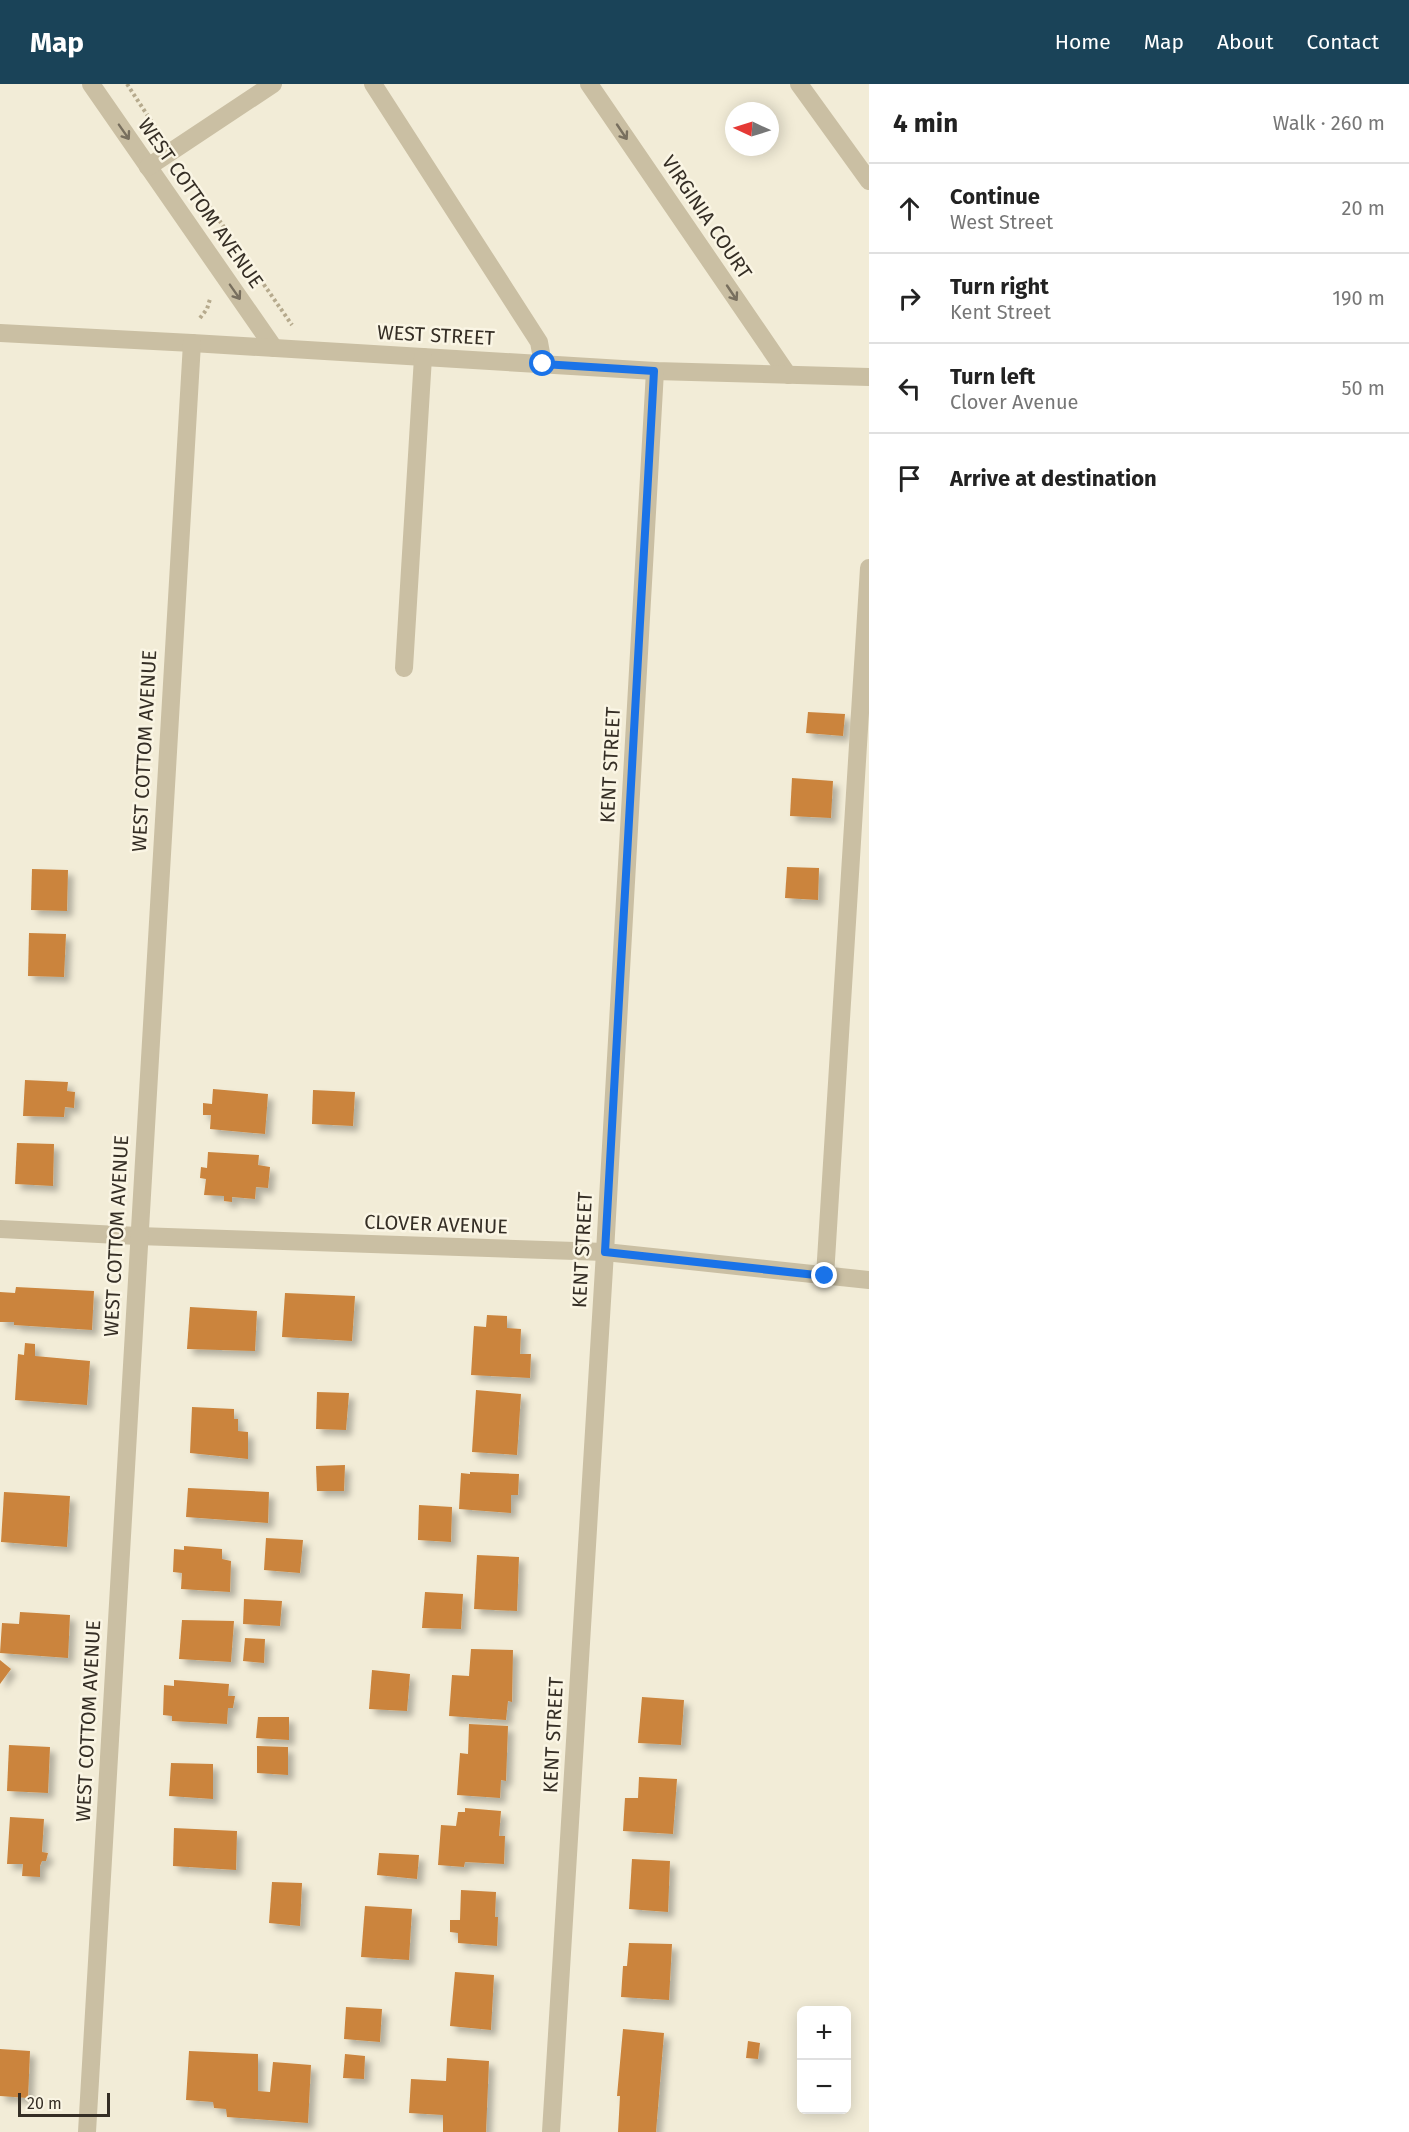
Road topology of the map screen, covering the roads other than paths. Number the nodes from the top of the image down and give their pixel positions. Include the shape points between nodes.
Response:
1 (91, 84) edge
2 (273, 84) edge
3 (373, 84) edge
4 (589, 84) edge
5 (799, 84) edge
6 (148, 167) junction
7 (869, 181) edge
8 (0, 333) edge
9 (192, 343) junction
10 (274, 348) junction
11 (423, 357) junction
12 (543, 364) junction
13 (654, 371) junction
14 (788, 375) junction
15 (869, 377) edge
16 (869, 568) edge
17 (404, 668) dead end
18 (0, 1229) edge
19 (138, 1236) junction
20 (605, 1252) junction
21 (825, 1276) junction
22 (869, 1280) edge
23 (87, 2132) edge
24 (551, 2132) edge

1 -> 6 street, WEST COTTOM AVENUE
2 - 6 street
3 - 12 street via 539,342
4 -> 14 street, VIRGINIA COURT
5 - 7 street
6 -> 10 street, WEST COTTOM AVENUE
8 - 9 street, WEST STREET
9 - 10 street, WEST STREET
9 - 19 street, WEST COTTOM AVENUE
10 - 11 street, WEST STREET
11 - 12 street, WEST STREET
11 - 17 street
12 - 13 street, WEST STREET
13 - 14 street, WEST STREET
13 - 20 street, KENT STREET
14 - 15 street, WEST STREET
16 - 21 street
18 - 19 street, CLOVER AVENUE
19 - 20 street, CLOVER AVENUE
19 - 23 street, WEST COTTOM AVENUE
20 - 21 street, CLOVER AVENUE
20 - 24 street, KENT STREET
21 - 22 street, CLOVER AVENUE

